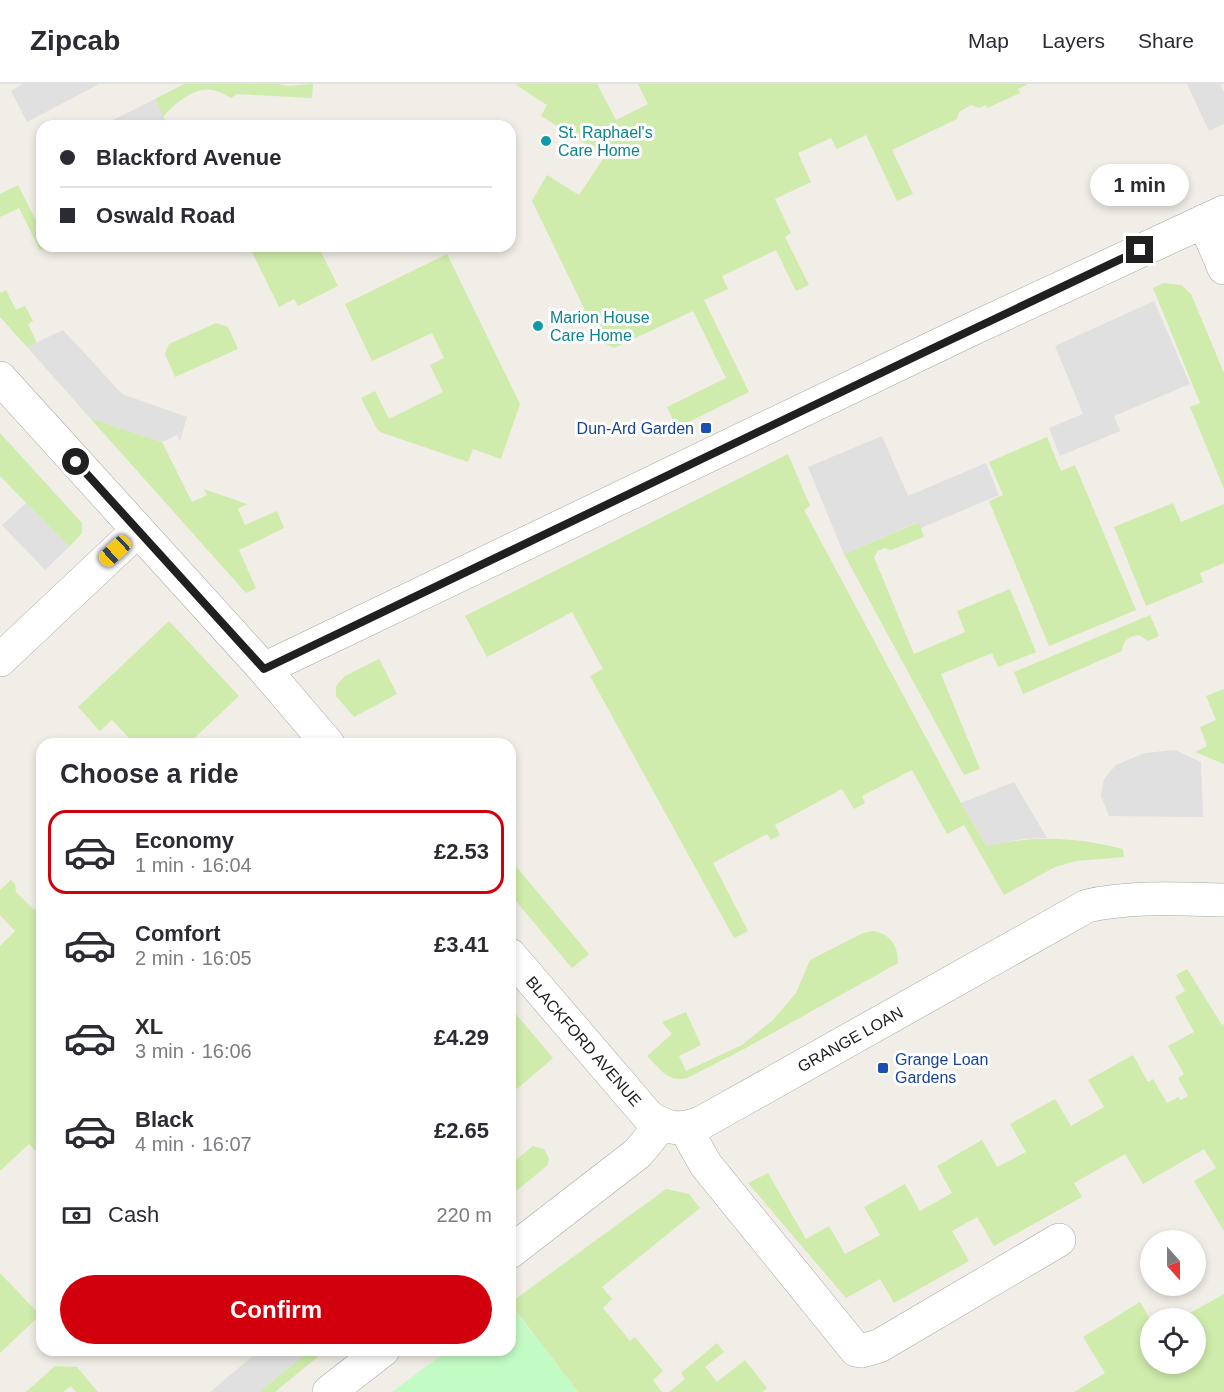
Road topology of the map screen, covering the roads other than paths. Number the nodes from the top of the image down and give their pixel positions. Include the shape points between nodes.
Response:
1 (1214, 216) edge
2 (1224, 268) edge
3 (0, 378) edge
4 (138, 530) junction
5 (0, 660) edge
6 (264, 669) junction
7 (323, 738) edge
8 (1224, 900) edge
9 (516, 962) edge
10 (673, 1127) junction
11 (1059, 1239) dead end
12 (516, 1247) edge
13 (375, 1356) edge
14 (329, 1392) edge

1 - 2 street
1 - 6 street
3 - 4 street
4 - 5 street
4 - 6 street
6 - 7 street
8 - 10 street, GRANGE LOAN via 1108,901 1088,906 700,1123
9 - 10 street, BLACKFORD AVENUE via 648,1116
10 - 11 street via 856,1350 879,1346
10 - 12 street, GRANGE LOAN
13 - 14 street

